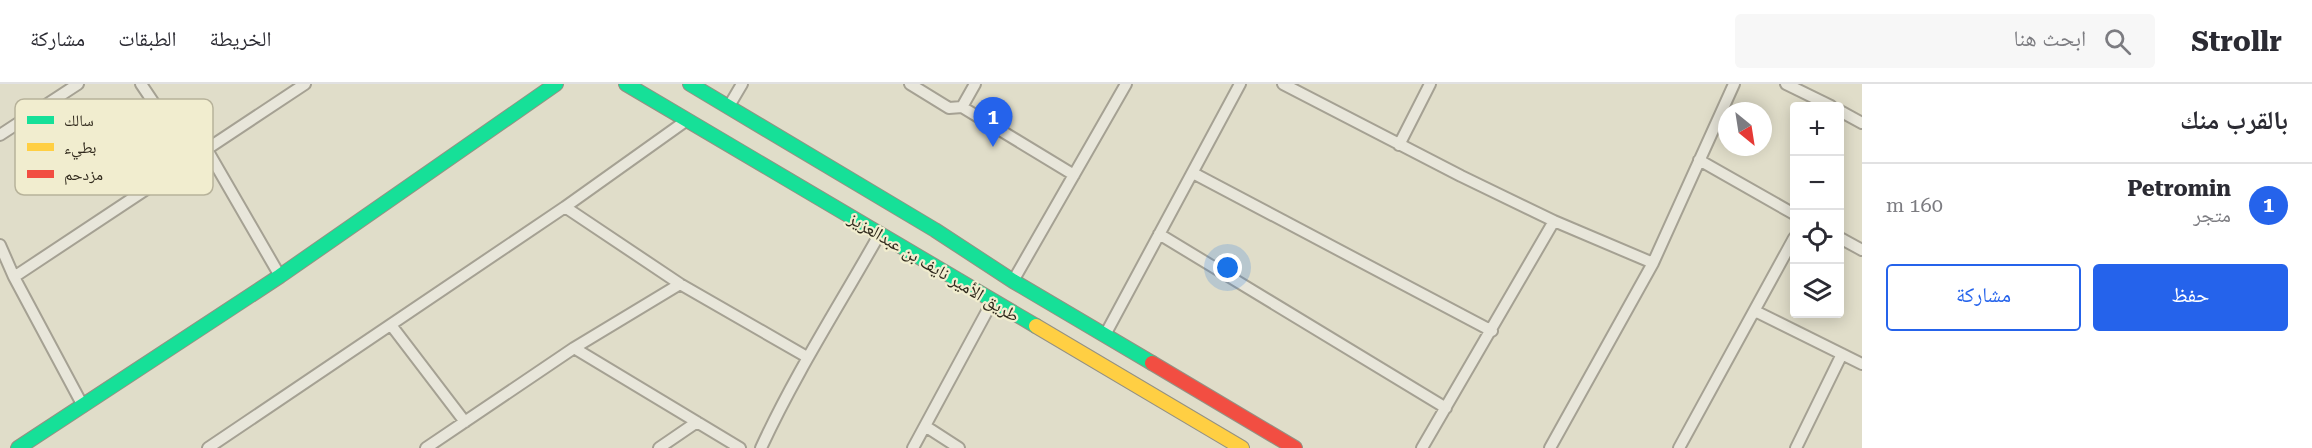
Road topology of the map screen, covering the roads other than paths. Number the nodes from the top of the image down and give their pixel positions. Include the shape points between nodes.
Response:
1 (78, 84) edge
2 (141, 84) edge
3 (304, 84) edge
4 (556, 84) edge
5 (626, 84) edge
6 (690, 84) edge
7 (742, 84) edge
8 (910, 84) edge
9 (975, 84) edge
10 (1126, 84) edge
11 (1240, 84) edge
12 (1283, 84) edge
13 (1430, 84) edge
14 (1734, 84) edge
15 (1786, 84) edge
16 (60, 89) edge
17 (47, 99) edge
18 (151, 99) edge
19 (1823, 102) edge
20 (729, 106) junction
21 (962, 107) junction
22 (1844, 114) edge
23 (687, 120) junction
24 (1862, 123) edge
25 (15, 124) edge
26 (0, 135) edge
27 (213, 143) edge
28 (1399, 145) junction
29 (213, 160) edge
30 (1699, 160) junction
31 (1193, 173) junction
32 (1074, 175) junction
33 (136, 195) edge
34 (565, 207) junction
35 (1790, 212) edge
36 (1554, 221) junction
37 (1160, 234) junction
38 (879, 235) junction
39 (1844, 241) edge
40 (0, 244) edge
41 (1790, 245) edge
42 (1862, 250) edge
43 (1653, 263) junction
44 (280, 276) junction
45 (14, 277) junction
46 (1013, 281) junction
47 (680, 284) junction
48 (992, 302) junction
49 (1755, 311) junction
50 (391, 325) junction
51 (1492, 331) junction
52 (1105, 335) junction
53 (574, 348) junction
54 (1842, 354) junction
55 (807, 357) junction
56 (1862, 364) edge
57 (82, 406) junction
58 (1446, 408) junction
59 (465, 422) junction
60 (697, 422) junction
61 (925, 426) junction
62 (1553, 447) edge
63 (18, 448) edge
64 (208, 448) edge
65 (426, 448) edge
66 (659, 448) edge
67 (740, 448) edge
68 (761, 448) edge
69 (914, 448) edge
70 (959, 448) edge
71 (1242, 448) edge
72 (1295, 448) edge
73 (1422, 448) edge
74 (1679, 448) edge
75 (1796, 448) edge

1 - 16 street
2 - 18 street
3 - 27 street
4 - 44 main road
5 - 23 main road, طريق الأمير نايف بن عبدالعزيز
6 - 20 main road, طريق الأمير نايف بن عبدالعزيز
7 - 20 street
8 - 21 street via 949,108
9 - 21 street
10 - 32 street
11 - 31 street
12 - 28 street
13 - 28 street
14 - 30 street
15 - 19 street
16 - 17 street
20 - 46 main road, طريق الأمير نايف بن عبدالعزيز
21 - 32 street
22 - 24 street
23 - 34 street
23 - 38 main road, طريق الأمير نايف بن عبدالعزيز
25 - 26 street
28 - 36 street
29 - 44 street
30 - 35 street
30 - 43 street
31 - 37 street
31 - 51 street
32 - 46 street
33 - 45 street
34 - 47 street
34 - 50 street
36 - 43 street
36 - 51 street
37 - 52 street
37 - 58 street
38 - 48 main road, طريق الأمير نايف بن عبدالعزيز
38 - 55 street
39 - 42 street
40 - 45 street
41 - 49 street
43 - 62 street
44 - 57 main road
45 - 57 street
46 - 52 main road, طريق الأمير نايف بن عبدالعزيز
47 - 53 street
47 - 55 street
48 - 61 street
48 - 71 main road, طريق الأمير نايف بن عبدالعزيز
49 - 54 street
49 - 74 street
50 - 59 street
50 - 64 street
51 - 58 street
52 - 72 main road, طريق الأمير نايف بن عبدالعزيز
53 - 59 street
53 - 60 street
54 - 56 street
54 - 75 street
55 - 68 street
57 - 63 main road
58 - 73 street
59 - 65 street
60 - 66 street
60 - 67 street
61 - 69 street
61 - 70 street

